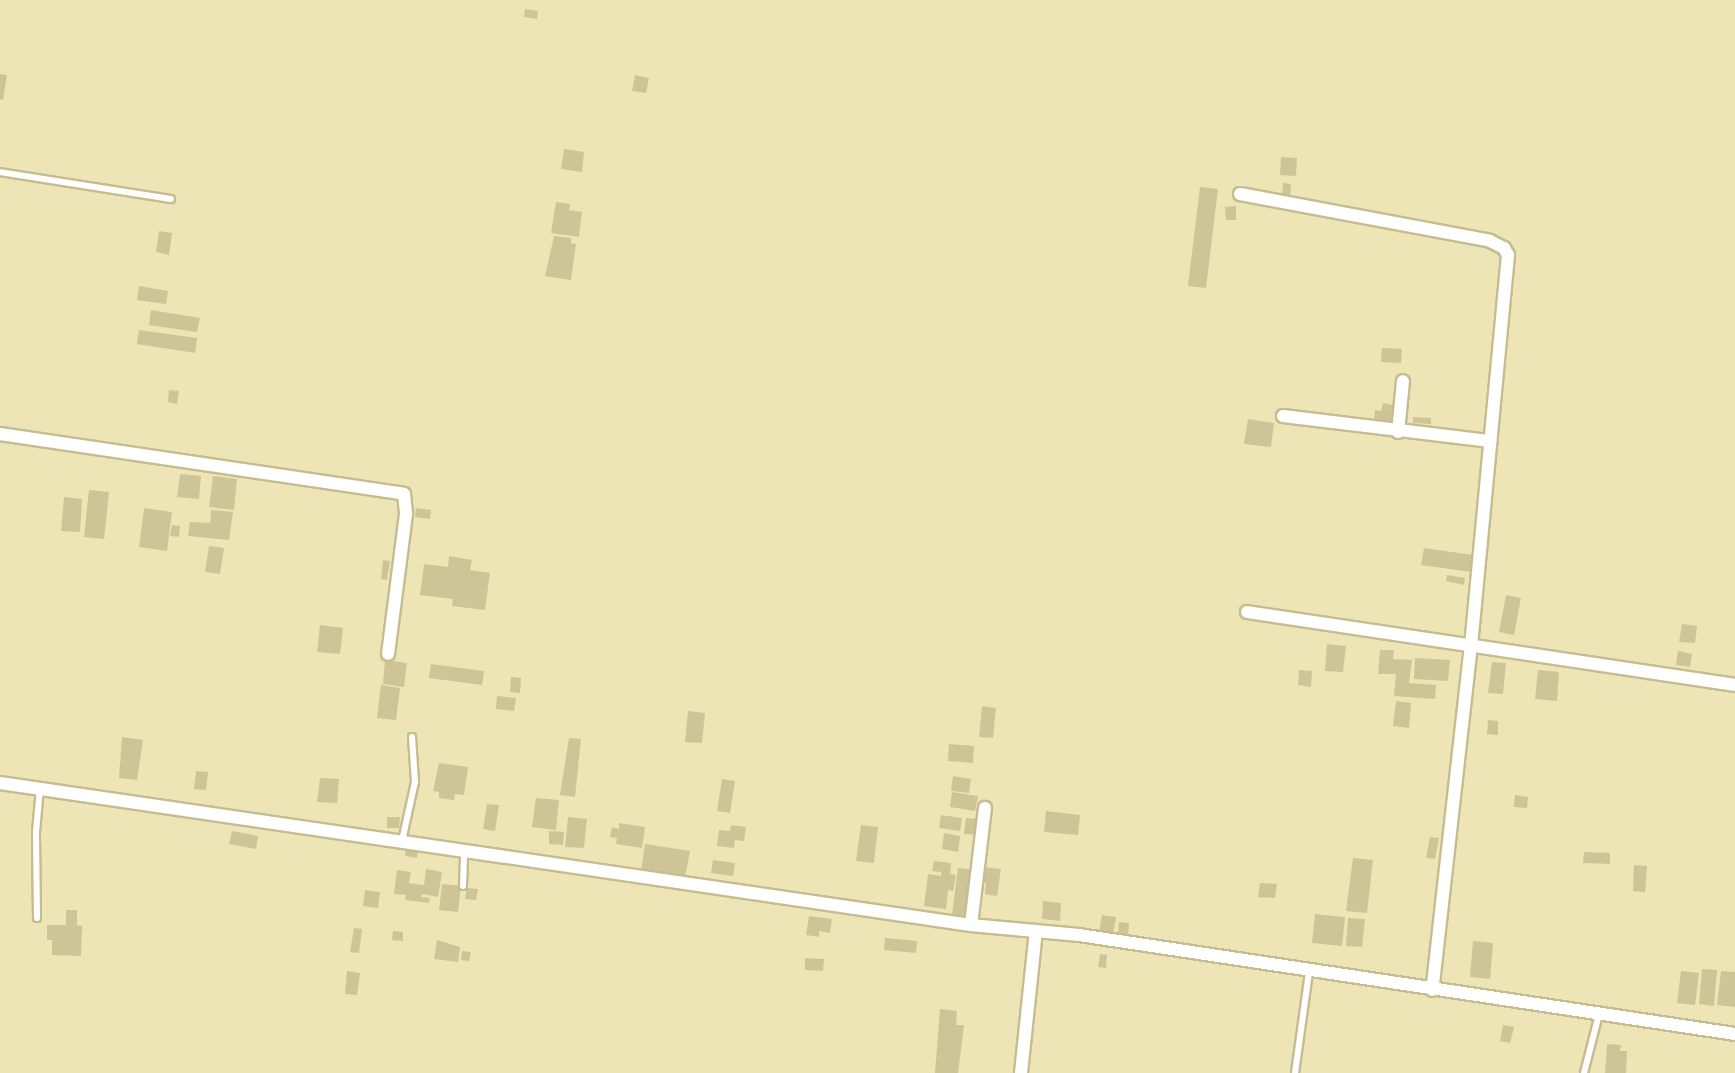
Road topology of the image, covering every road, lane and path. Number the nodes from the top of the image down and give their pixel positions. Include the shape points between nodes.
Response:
1 (0, 172) edge
2 (1240, 194) dead end
3 (171, 199) dead end
4 (1403, 381) dead end
5 (1283, 416) dead end
6 (1398, 432) junction
7 (0, 434) edge
8 (1490, 441) junction
9 (1247, 612) dead end
10 (1471, 645) junction
11 (388, 654) dead end
12 (1735, 685) edge
13 (412, 737) dead end
14 (0, 783) edge
15 (40, 789) junction
16 (985, 808) dead end
17 (402, 841) junction
18 (464, 853) junction
19 (463, 886) dead end
20 (37, 918) dead end
21 (971, 925) junction
22 (1036, 931) junction
23 (1309, 972) junction
24 (1432, 990) junction
25 (1599, 1012) junction
26 (1735, 1034) edge
27 (1021, 1073) edge
28 (1295, 1073) edge
29 (1584, 1073) edge

1 - 3 lane
2 - 8 street via 1490,241 1504,248 1508,263
4 - 6 street
5 - 6 street
6 - 8 street
7 - 11 street via 404,494 406,514
8 - 10 street
9 - 10 street
10 - 12 street
10 - 24 street
13 - 17 lane via 415,782
14 - 15 street
15 - 17 street
15 - 20 lane
16 - 21 street
17 - 18 street
18 - 19 lane
18 - 21 street
21 - 22 street
22 - 23 street
22 - 27 street
23 - 24 street
23 - 28 lane
24 - 25 street
25 - 26 street
25 - 29 lane

